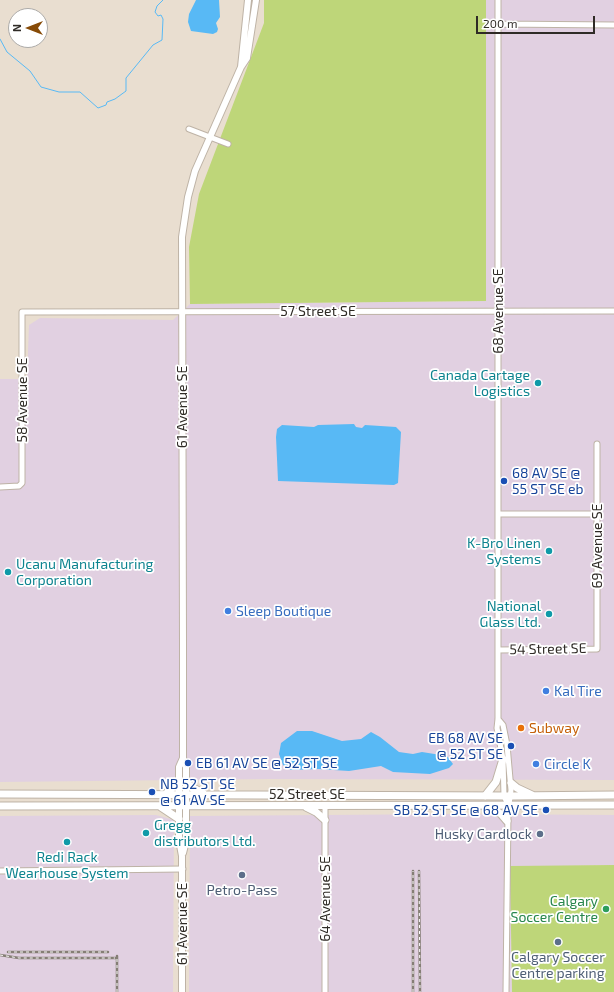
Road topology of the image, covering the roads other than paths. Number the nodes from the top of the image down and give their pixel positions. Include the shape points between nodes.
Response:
1 (248, 0) edge
2 (256, 0) edge
3 (498, 0) edge
4 (498, 24) junction
5 (614, 25) edge
6 (241, 67) junction
7 (189, 129) dead end
8 (210, 137) junction
9 (228, 144) dead end
10 (182, 311) junction
11 (614, 311) edge
12 (22, 312) joint
13 (498, 312) junction
14 (597, 444) dead end
15 (0, 487) edge
16 (498, 514) junction
17 (597, 514) junction
18 (597, 649) joint
19 (498, 650) junction
20 (498, 719) junction
21 (503, 759) junction
22 (183, 780) junction
23 (511, 783) junction
24 (0, 794) edge
25 (166, 794) junction
26 (182, 794) junction
27 (207, 794) junction
28 (614, 795) edge
29 (485, 796) junction
30 (508, 796) junction
31 (534, 796) junction
32 (0, 806) edge
33 (158, 806) junction
34 (183, 806) junction
35 (304, 806) junction
36 (325, 806) junction
37 (488, 806) junction
38 (508, 806) junction
39 (614, 806) edge
40 (179, 819) junction
41 (325, 820) junction
42 (507, 821) junction
43 (182, 856) junction
44 (183, 869) junction
45 (0, 871) edge
46 (182, 992) edge
47 (325, 992) edge
48 (506, 992) edge

1 - 6 street, 61 Avenue SE
2 - 6 street, 61 Avenue SE via 247,58
3 - 4 street, 68 Avenue SE
4 - 5 street
4 - 13 street, 68 Avenue SE
6 - 8 street, 61 Avenue SE
7 - 8 street
8 - 9 street
8 - 10 street, 61 Avenue SE via 190,183 184,219
10 - 12 street, 57 Street SE
10 - 13 street, 57 Street SE
10 - 22 street, 61 Avenue SE via 182,758 186,767
11 - 13 street, 57 Street SE
12 - 15 street, 58 Avenue SE via 22,483 19,486
13 - 16 street, 68 Avenue SE
14 - 17 street, 69 Avenue SE
16 - 17 street
16 - 19 street, 68 Avenue SE
17 - 18 street, 69 Avenue SE
18 - 19 street, 54 Street SE
19 - 20 street, 68 Avenue SE
20 - 21 street, 68 Avenue SE via 497,728
20 - 23 street, 68 Avenue SE via 503,725
21 - 29 main road via 496,782
21 - 30 street, 68 Avenue SE
22 - 25 main road
22 - 26 street, 61 Avenue SE
22 - 27 main road via 191,787
23 - 30 street, 68 Avenue SE
23 - 31 main road
24 - 25 main road, 52 Street SE
25 - 26 main road, 52 Street SE
26 - 27 main road, 52 Street SE
26 - 34 street, 61 Avenue SE
27 - 29 main road, 52 Street SE
28 - 31 main road, 52 Street SE
29 - 30 main road, 52 Street SE
30 - 31 main road, 52 Street SE
30 - 38 street, 68 Avenue SE
32 - 33 main road, 52 Street SE
33 - 34 main road, 52 Street SE
33 - 40 main road
34 - 35 main road, 52 Street SE
34 - 40 street, 61 Avenue SE
34 - 43 street, 61 Avenue SE via 186,841
35 - 36 main road, 52 Street SE
35 - 41 main road
36 - 37 main road, 52 Street SE
36 - 41 street, 64 Avenue SE
37 - 38 main road, 52 Street SE
37 - 42 main road
38 - 39 main road, 52 Street SE
38 - 42 street, 68 Avenue SE
40 - 43 street, 61 Avenue SE
41 - 47 street, 64 Avenue SE
42 - 48 street, 68 Avenue SE
43 - 44 street, 61 Avenue SE
44 - 45 street
44 - 46 street, 61 Avenue SE

